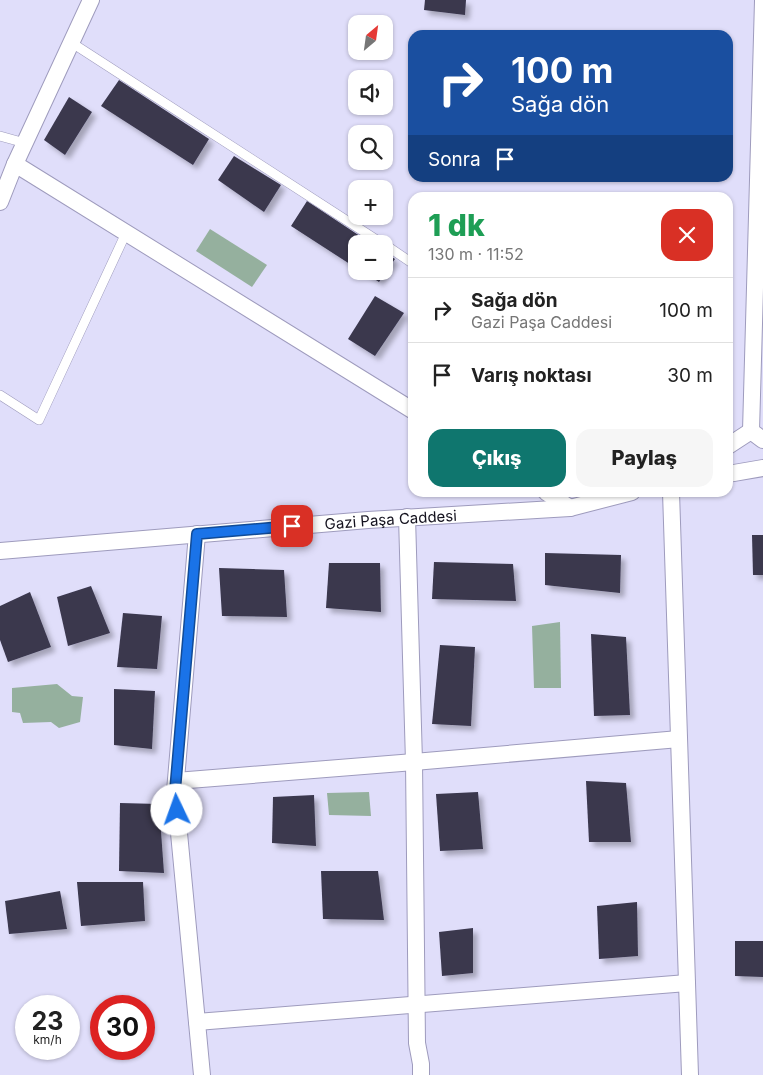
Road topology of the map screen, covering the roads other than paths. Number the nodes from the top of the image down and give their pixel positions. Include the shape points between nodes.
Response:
1 (91, 0) edge
2 (763, 1) edge
3 (72, 43) junction
4 (0, 136) edge
5 (25, 143) junction
6 (15, 164) junction
7 (0, 202) edge
8 (126, 233) junction
9 (369, 235) edge
10 (393, 251) edge
11 (408, 260) edge
12 (0, 396) edge
13 (408, 408) edge
14 (757, 435) edge
15 (733, 444) edge
16 (763, 468) edge
17 (733, 473) edge
18 (554, 497) edge
19 (613, 497) edge
20 (670, 497) edge
21 (570, 508) junction
22 (407, 518) junction
23 (197, 534) junction
24 (0, 551) edge
25 (679, 738) junction
26 (414, 762) junction
27 (176, 781) junction
28 (687, 983) junction
29 (417, 1005) junction
30 (197, 1022) junction
31 (202, 1075) edge
32 (421, 1075) edge
33 (690, 1075) edge

1 - 3 street
2 - 14 street
3 - 5 street
3 - 9 lane
4 - 5 lane
5 - 6 street
6 - 7 street
6 - 8 street
8 - 12 lane via 40,420
8 - 13 street
10 - 11 lane
14 - 15 street
16 - 17 street
18 - 21 street
19 - 21 street, Gazi Paşa Caddesi
20 - 25 street
21 - 22 street, Gazi Paşa Caddesi
22 - 23 street, Gazi Paşa Caddesi
22 - 26 street
23 - 24 street, Gazi Paşa Caddesi
23 - 27 street
25 - 26 street
25 - 28 street
26 - 27 street
26 - 29 street
27 - 30 street
28 - 29 street
28 - 33 street
29 - 30 street
29 - 32 street
30 - 31 street

